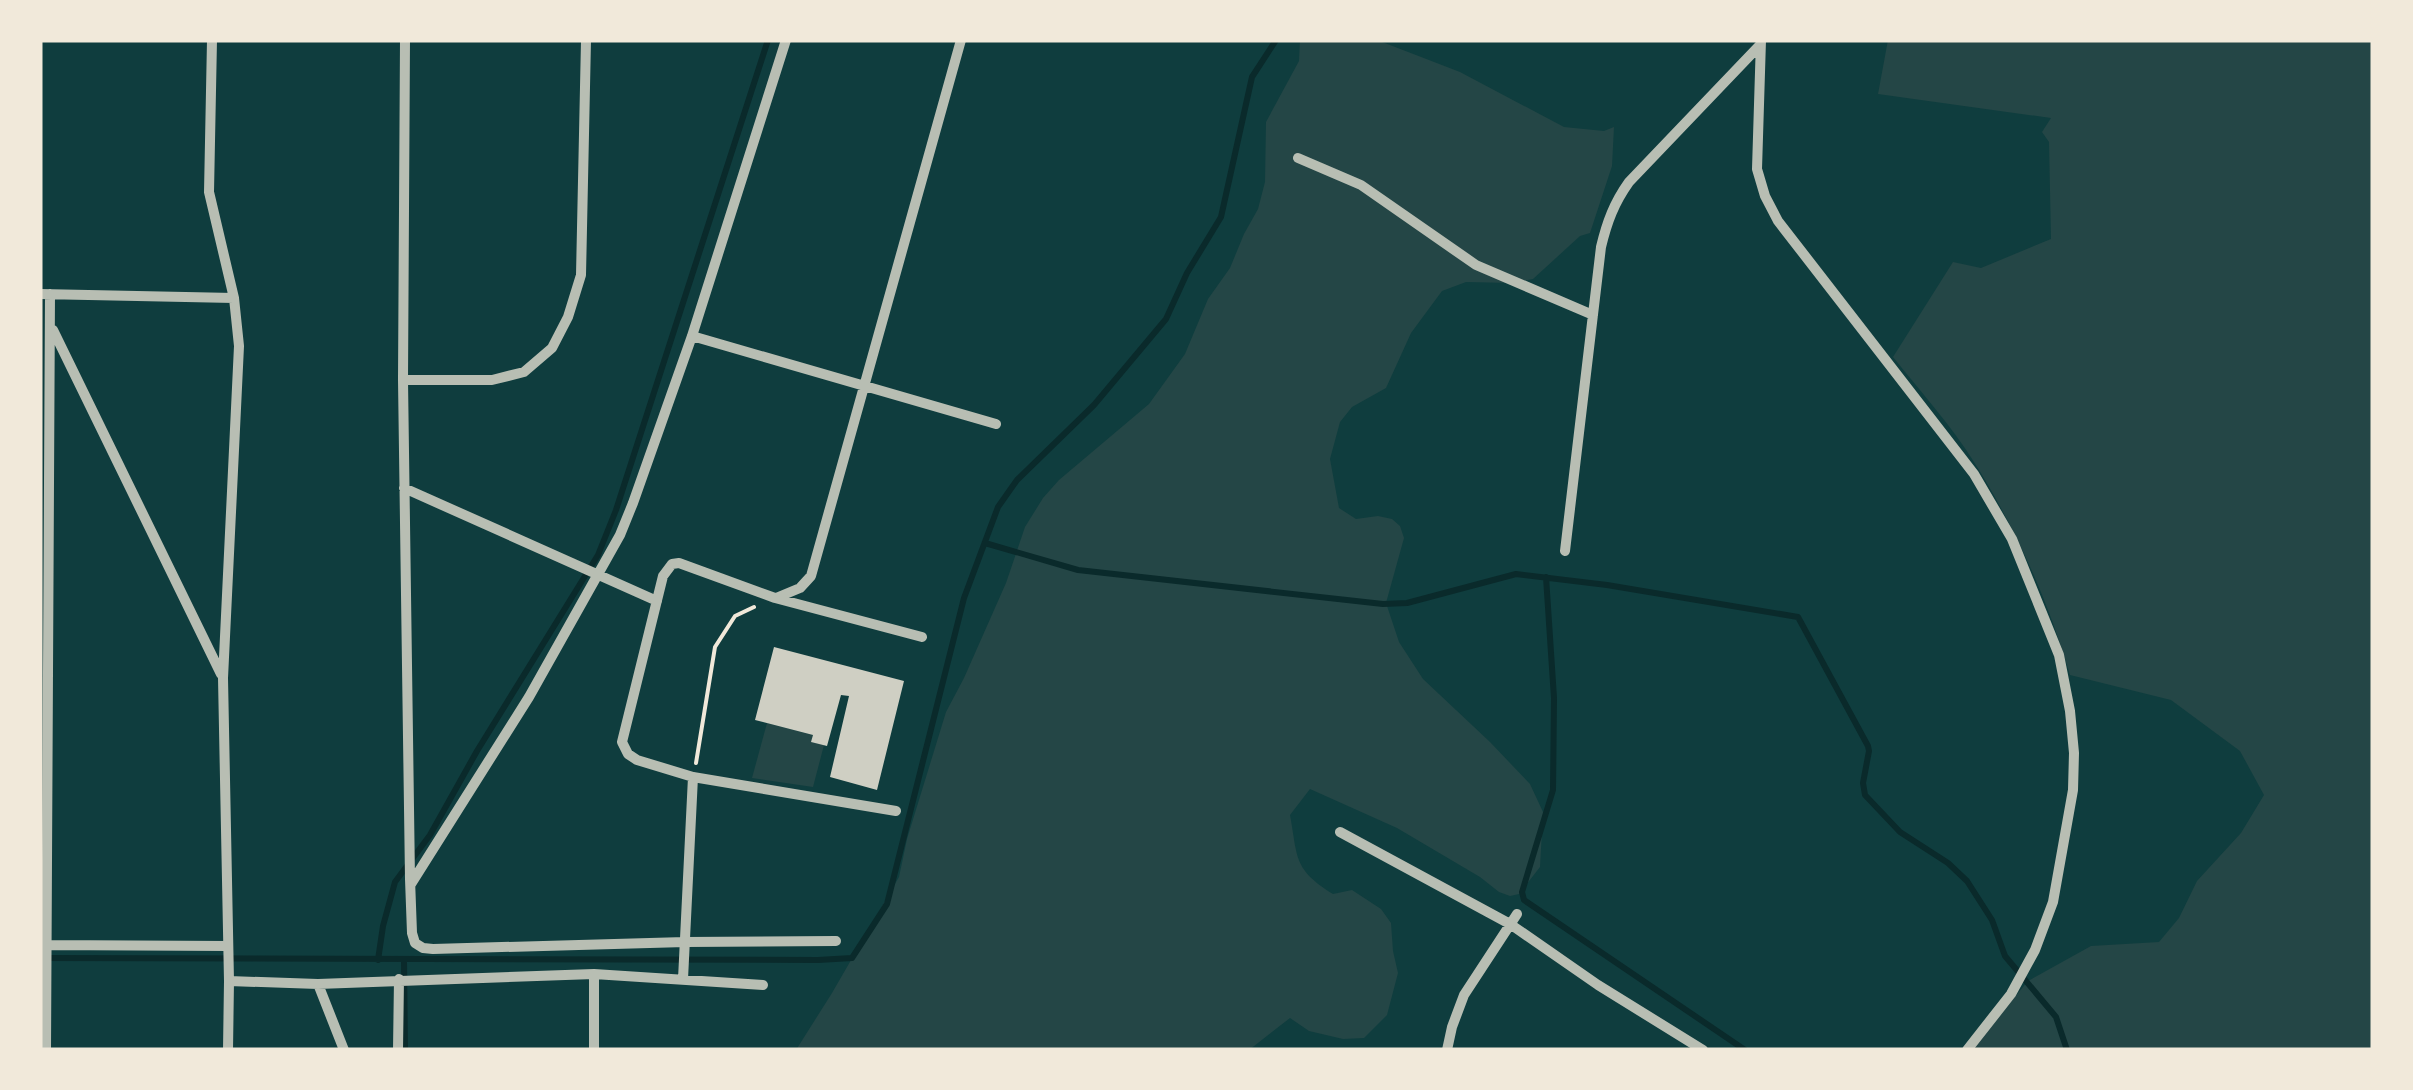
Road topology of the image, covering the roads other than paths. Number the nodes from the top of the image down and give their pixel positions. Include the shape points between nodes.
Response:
1 (212, 40) edge
2 (404, 40) edge
3 (586, 40) edge
4 (777, 40) edge
5 (786, 40) edge
6 (962, 40) edge
7 (1761, 42) edge
8 (779, 67) junction
9 (1298, 158) dead end
10 (45, 294) edge
11 (234, 298) junction
12 (1593, 316) junction
13 (51, 324) junction
14 (692, 336) junction
15 (403, 380) junction
16 (864, 386) junction
17 (996, 424) dead end
18 (404, 488) junction
19 (1565, 551) dead end
20 (598, 574) junction
21 (775, 598) junction
22 (657, 601) junction
23 (922, 637) dead end
24 (224, 678) junction
25 (693, 777) junction
26 (896, 811) dead end
27 (1340, 832) dead end
28 (410, 882) junction
29 (1514, 919) junction
30 (836, 941) dead end
31 (685, 942) junction
32 (43, 944) edge
33 (228, 946) junction
34 (594, 974) junction
35 (683, 979) junction
36 (399, 980) junction
37 (229, 982) junction
38 (318, 984) junction
39 (763, 986) dead end
40 (46, 1050) edge
41 (228, 1050) edge
42 (344, 1050) edge
43 (398, 1050) edge
44 (594, 1050) edge
45 (1447, 1050) edge
46 (1703, 1050) edge
47 (1967, 1050) edge

1 - 11 street via 208,192
2 - 15 street
3 - 15 street via 581,275 552,348 524,372 492,380
4 - 8 street
5 - 8 street
6 - 16 street
7 - 12 street via 1616,201 1601,247
7 - 47 street via 1757,169 1765,196 1974,474 2012,539 2059,655 2074,752 2053,902 2011,994
8 - 14 street
9 - 12 street via 1362,184 1476,265
10 - 11 street
10 - 13 street
11 - 24 street via 239,346
12 - 19 street
13 - 24 street
13 - 32 street
14 - 16 street
14 - 20 street via 634,502
15 - 18 street
16 - 17 street
16 - 21 street via 810,576
18 - 20 street
18 - 28 street
20 - 22 street
20 - 28 street via 529,697
21 - 22 street via 679,563 667,569
21 - 23 street
22 - 25 street via 622,742 637,760
24 - 33 street
25 - 26 street
25 - 31 street
27 - 29 street
28 - 31 street via 412,934 423,948
29 - 45 street via 1464,995
29 - 46 street via 1598,985
30 - 31 street
31 - 35 street
32 - 33 street
32 - 40 street
33 - 37 street
34 - 35 street
34 - 36 street
34 - 44 street
35 - 39 street
36 - 38 street
36 - 43 street
37 - 38 street
37 - 41 street
38 - 42 street

